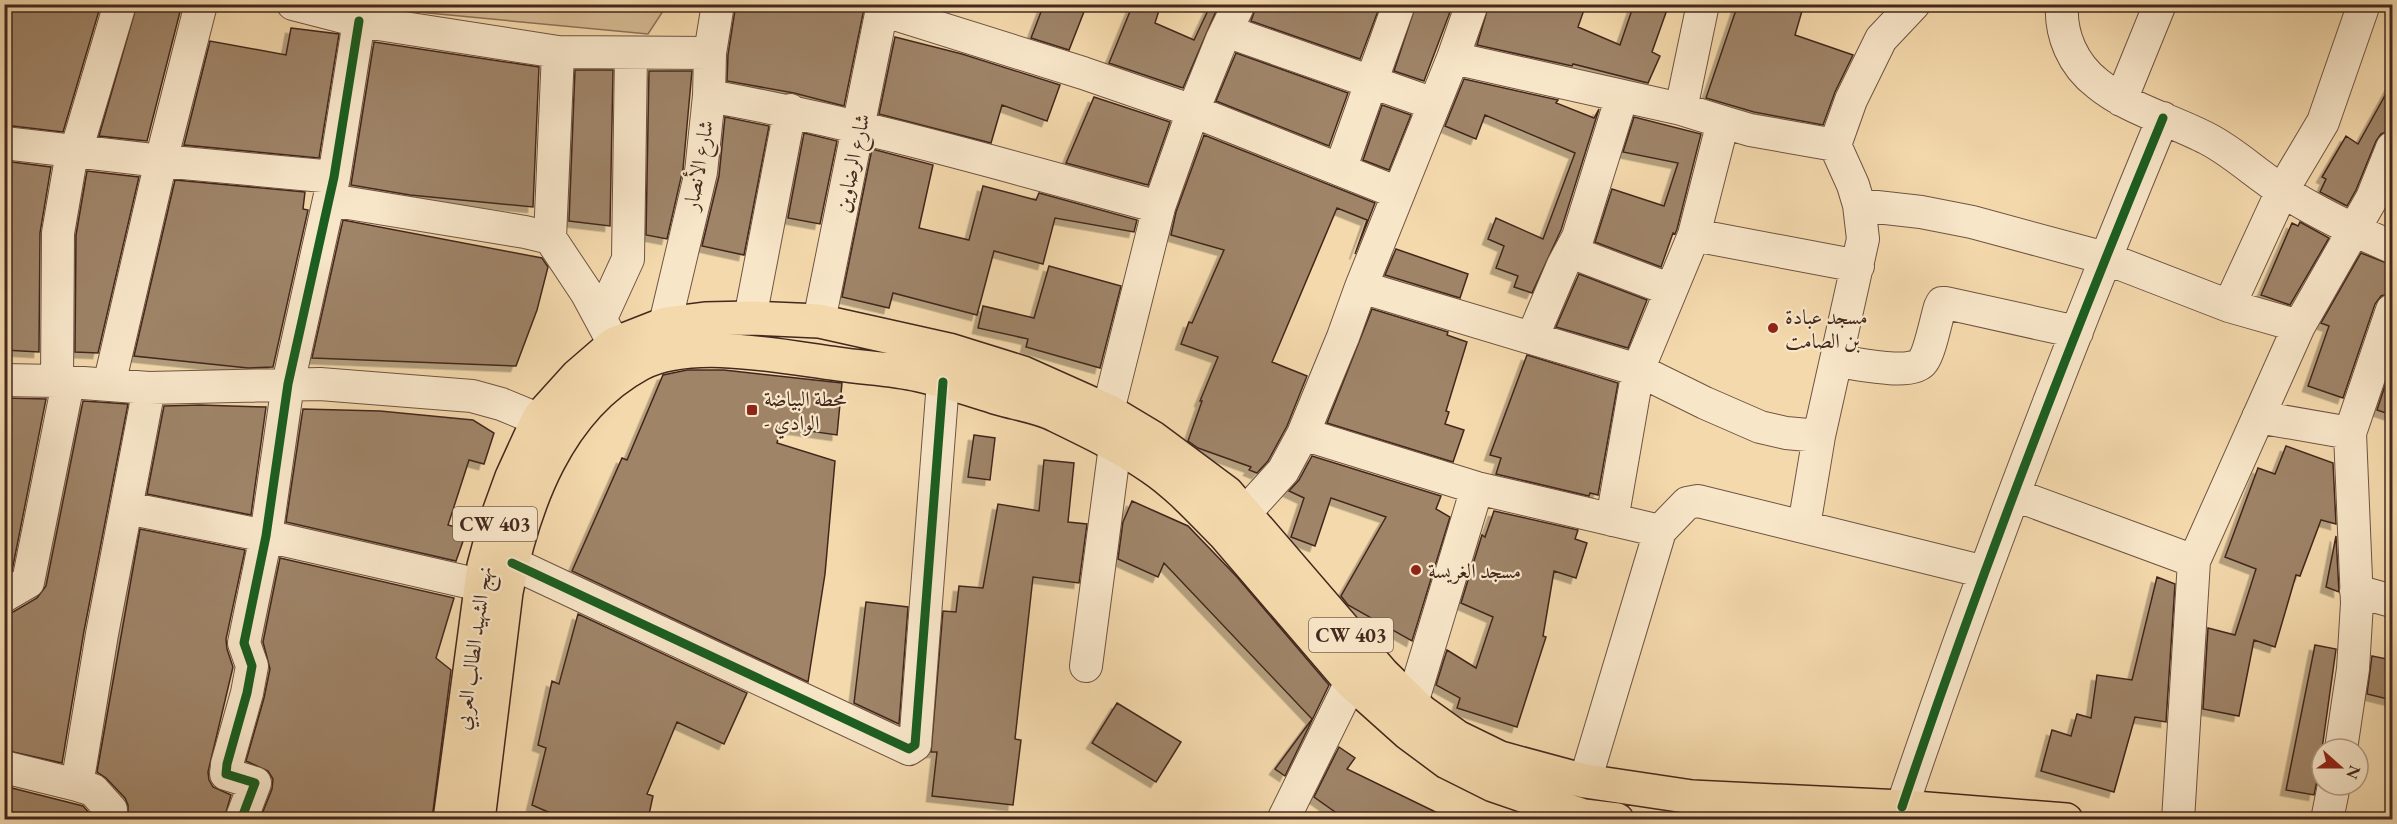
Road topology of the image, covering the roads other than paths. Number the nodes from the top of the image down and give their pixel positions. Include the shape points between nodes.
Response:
1 (120, 4) edge
2 (201, 4) edge
3 (293, 4) edge
4 (718, 4) edge
5 (1399, 4) edge
6 (1472, 4) edge
7 (1703, 4) edge
8 (1914, 4) edge
9 (2062, 4) edge
10 (2160, 4) edge
11 (2364, 4) edge
12 (883, 7) edge
13 (1232, 18) edge
14 (359, 21) junction
15 (558, 52) junction
16 (710, 53) junction
17 (631, 54) junction
18 (1453, 58) junction
19 (1372, 81) junction
20 (709, 96) junction
21 (1622, 96) junction
22 (2121, 100) junction
23 (1434, 104) junction
24 (1681, 109) junction
25 (790, 110) junction
26 (1193, 111) junction
27 (2163, 118) junction
28 (1723, 122) junction
29 (859, 127) junction
30 (4, 143) edge
31 (1835, 145) junction
32 (2392, 148) edge
33 (76, 151) junction
34 (161, 161) junction
35 (1340, 170) junction
36 (332, 188) junction
37 (2282, 191) junction
38 (1398, 193) junction
39 (1859, 205) junction
40 (1159, 207) junction
41 (2355, 231) junction
42 (1694, 235) junction
43 (550, 238) junction
44 (2392, 247) edge
45 (1571, 252) junction
46 (2105, 258) junction
47 (1858, 266) junction
48 (1361, 287) junction
49 (1671, 290) junction
50 (2229, 306) junction
51 (2392, 310) edge
52 (750, 318) junction
53 (819, 321) junction
54 (677, 322) junction
55 (2299, 326) junction
56 (608, 331) junction
57 (2077, 332) junction
58 (1532, 338) junction
59 (1836, 361) junction
60 (1638, 370) junction
61 (4, 380) edge
62 (62, 382) junction
63 (943, 382) junction
64 (288, 384) junction
65 (109, 385) junction
66 (149, 388) junction
67 (1108, 411) junction
68 (2258, 417) junction
69 (552, 424) junction
70 (2350, 433) junction
71 (1303, 434) junction
72 (1819, 436) junction
73 (1115, 446) junction
74 (1477, 488) junction
75 (2015, 495) junction
76 (127, 508) junction
77 (1245, 513) junction
78 (1612, 520) junction
79 (1804, 526) junction
80 (1660, 531) junction
81 (266, 536) junction
82 (2194, 561) junction
83 (512, 563) junction
84 (1985, 573) junction
85 (480, 585) junction
86 (2356, 591) junction
87 (4, 596) edge
88 (2392, 601) edge
89 (1086, 666) dead end
90 (1351, 682) junction
91 (1412, 703) junction
92 (2343, 737) edge
93 (4, 767) edge
94 (1585, 781) junction
95 (77, 786) junction
96 (2332, 797) edge
97 (1902, 807) junction
98 (1584, 818) edge
99 (110, 819) edge
100 (241, 819) edge
101 (450, 819) edge
102 (478, 819) edge
103 (1283, 819) edge
104 (1617, 819) edge
105 (2066, 819) edge
106 (2178, 819) edge
107 (2327, 819) edge

1 - 33 street
2 - 34 street
3 - 14 street
4 - 16 street, شارع الأنصار
5 - 19 street
6 - 18 street
7 - 24 street
8 - 31 street via 1881,39 1851,100
9 - 22 street via 2064,36 2079,64 2097,84
10 - 22 street
11 - 37 street via 2323,123
12 - 26 street
12 - 29 street, شارع الرضاوين
13 - 19 street
13 - 26 street
14 - 15 street
14 - 36 street
15 - 17 street
15 - 43 street
16 - 17 street
16 - 20 street, شارع الأنصار
17 - 56 street via 628,259
18 - 21 street
18 - 23 street
19 - 23 street
19 - 35 street
20 - 25 street
20 - 54 street, شارع الأنصار
21 - 24 street
21 - 45 street
22 - 27 street
23 - 38 street
24 - 28 street
25 - 29 street
25 - 52 street
26 - 35 street
26 - 40 street
27 - 37 street via 2229,151
27 - 46 street
28 - 31 street
28 - 42 street
29 - 40 street
29 - 53 street, شارع الرضاوين
30 - 33 street
31 - 39 street
32 - 41 street
33 - 34 street
33 - 62 street via 70,164 58,232
34 - 36 street
34 - 65 street
35 - 38 street
36 - 43 street
36 - 64 street
37 - 41 street
37 - 50 street
38 - 48 street
39 - 46 street via 1972,222
39 - 47 street via 1863,239
40 - 67 street
41 - 44 street
41 - 55 street
42 - 47 street
42 - 49 street
43 - 56 street
45 - 49 street
45 - 58 street
46 - 50 street
46 - 57 street
47 - 59 street
48 - 58 street
48 - 71 street
49 - 60 street
50 - 55 street
51 - 70 street
52 - 53 main road, CW 403
52 - 54 main road, CW 403
53 - 67 main road, CW 403 via 949,350 1023,373
54 - 56 main road, نهج الشهيد الطالب العربي / CW 403
55 - 68 street
56 - 69 main road, نهج الشهيد الطالب العربي / CW 403 via 577,376
57 - 59 street via 1942,303 1924,361 1916,368
57 - 75 street
58 - 60 street
59 - 72 street
60 - 72 street via 1760,427
60 - 78 street
61 - 62 street
62 - 65 street
62 - 87 street via 28,582
63 - 69 main road, نهج الشهيد الطالب العربي / CW 403 via 919,375 746,352 680,352 641,364
63 - 73 main road, CW 403 via 1048,412
63 - 83 street via 915,745 909,749
64 - 66 street
64 - 69 street via 472,396
64 - 81 street
65 - 66 street
66 - 76 street
67 - 73 street
67 - 77 main road, CW 403 via 1208,477
68 - 70 street
68 - 82 street
69 - 83 main road, نهج الشهيد الطالب العربي / CW 403
69 - 85 main road, نهج الشهيد الطالب العربي / CW 403 via 512,477
70 - 86 street
71 - 74 street
71 - 77 street via 1283,471
72 - 79 street
73 - 89 street
73 - 90 main road, CW 403 via 1152,468 1203,513
74 - 78 street
74 - 91 street
75 - 82 street
75 - 84 street
76 - 81 street
76 - 95 street
77 - 91 main road, CW 403
78 - 80 street
79 - 80 street via 1698,501 1687,503
79 - 84 street
80 - 94 street
81 - 85 street
81 - 100 street via 244,643 252,666 226,774 255,783
82 - 106 street
83 - 102 main road, نهج الشهيد الطالب العربي / CW 403
84 - 97 street
85 - 101 main road, نهج الشهيد الطالب العربي / CW 403
86 - 88 street
86 - 92 street via 2354,669
90 - 98 main road, CW 403 via 1447,762 1493,785
90 - 103 street
91 - 94 main road, CW 403 via 1457,737 1500,758
93 - 95 street
94 - 97 main road, CW 403 via 1692,797
95 - 99 street via 93,790 111,810
96 - 107 street
97 - 105 main road, CW 403
98 - 104 main road, CW 403

